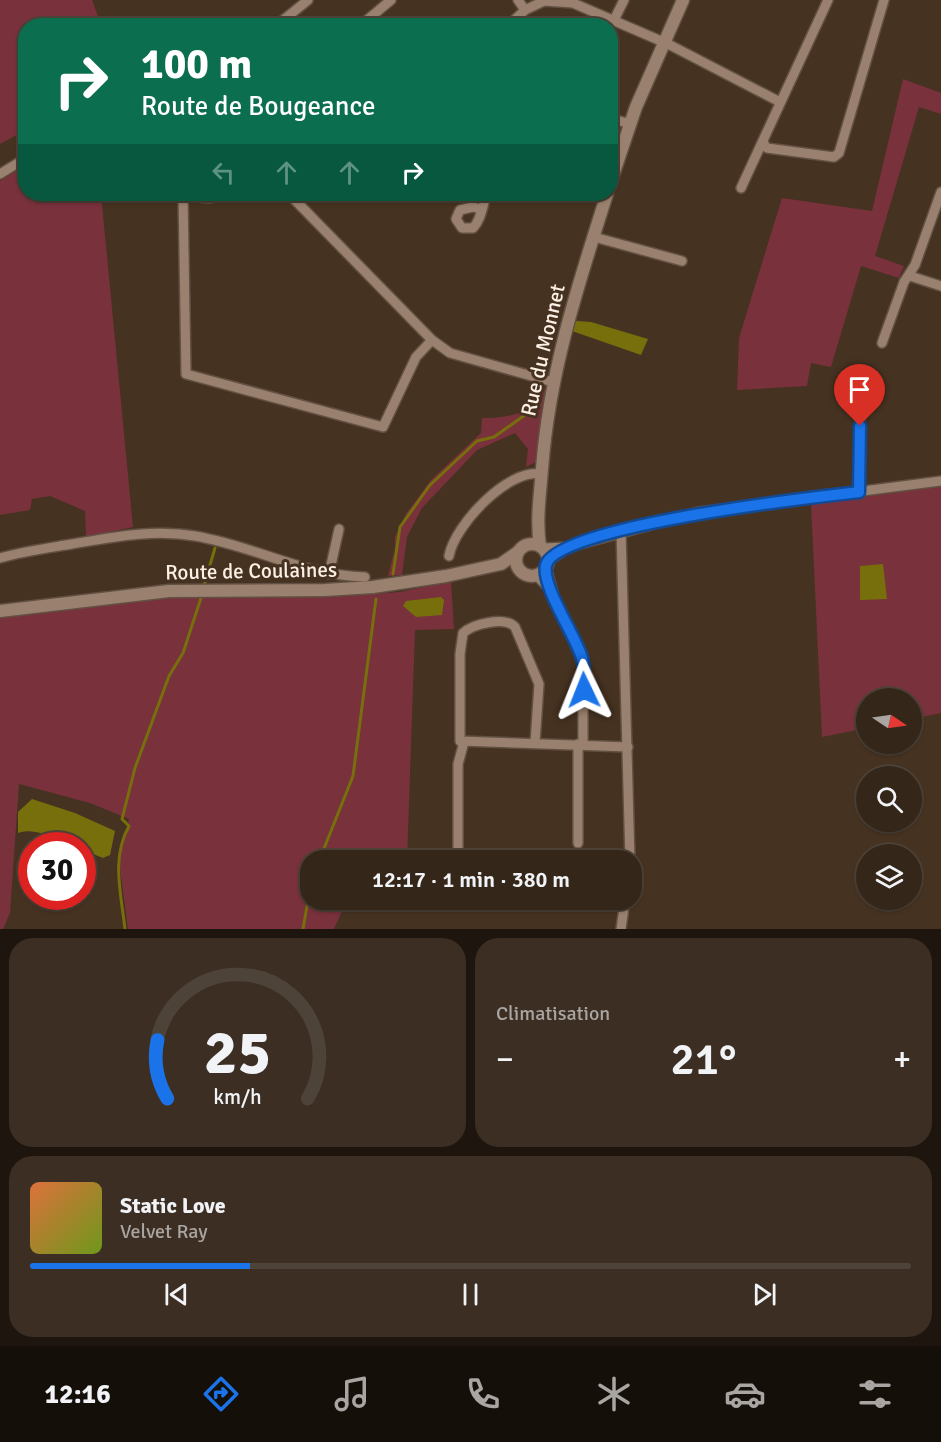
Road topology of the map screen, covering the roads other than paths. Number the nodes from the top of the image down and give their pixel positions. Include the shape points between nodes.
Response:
1 (308, 0) edge
2 (391, 0) edge
3 (518, 0) edge
4 (624, 0) edge
5 (683, 0) edge
6 (828, 0) edge
7 (884, 0) edge
8 (525, 10) junction
9 (286, 18) edge
10 (370, 18) edge
11 (516, 18) edge
12 (609, 18) edge
13 (615, 18) edge
14 (618, 22) edge
15 (664, 42) junction
16 (780, 102) junction
17 (618, 120) edge
18 (630, 124) junction
19 (764, 144) junction
20 (618, 160) edge
21 (18, 163) edge
22 (0, 174) edge
23 (741, 188) dead end
24 (941, 192) edge
25 (183, 201) edge
26 (296, 201) edge
27 (484, 201) edge
28 (605, 201) edge
29 (480, 209) dead end
30 (594, 237) junction
31 (682, 261) dead end
32 (910, 276) junction
33 (941, 286) edge
34 (432, 340) junction
35 (882, 343) dead end
36 (553, 382) junction
37 (860, 404) dead end
38 (542, 474) junction
39 (941, 481) edge
40 (859, 492) junction
41 (538, 519) junction
42 (339, 529) dead end
43 (621, 531) junction
44 (569, 547) junction
45 (541, 548) junction
46 (522, 549) junction
47 (449, 556) dead end
48 (0, 558) edge
49 (501, 564) junction
50 (543, 568) junction
51 (520, 569) junction
52 (329, 574) junction
53 (365, 577) dead end
54 (0, 611) edge
55 (464, 742) junction
56 (535, 743) junction
57 (581, 744) junction
58 (628, 747) junction
59 (578, 843) dead end
60 (458, 850) edge
61 (630, 850) edge
62 (624, 910) edge
63 (621, 929) edge

1 - 9 street
2 - 10 street
3 - 8 street
4 - 13 street
5 - 15 street
6 - 16 street
7 - 19 street via 839,153 834,157 767,148
8 - 11 street
8 - 12 street via 556,0
14 - 15 street
15 - 16 street
15 - 18 street
16 - 19 street via 763,137
17 - 18 street
18 - 20 street
19 - 23 street
21 - 22 street
24 - 32 street
25 - 34 street via 186,374 383,427 416,357
26 - 34 street
27 - 29 street
28 - 30 street, Rue du Monnet
30 - 31 street
30 - 36 street, Rue du Monnet via 571,306
32 - 33 street
32 - 35 street via 904,282
34 - 36 street via 450,353
36 - 38 street, Rue du Monnet
37 - 40 street
38 - 41 street, Rue du Monnet
38 - 47 street via 523,475 490,496 451,543
39 - 40 street
40 - 43 street via 699,512
41 - 45 street, Rue du Monnet
41 - 46 street, Rue du Monnet
42 - 52 street
43 - 44 street
43 - 58 street
44 - 45 street
44 - 50 street
45 - 46 street
45 - 50 street
46 - 49 street, Route de Coulaines
46 - 51 street via 516,562
48 - 52 street via 132,534 163,533 196,536
49 - 51 street, Route de Coulaines
49 - 54 street, Route de Coulaines via 373,587 170,591
50 - 51 street via 526,574
50 - 57 street via 583,660
52 - 53 street
55 - 56 street
55 - 56 street via 459,738 464,633 472,626 504,621 515,627 539,684
55 - 60 street via 458,764
56 - 57 street
57 - 58 street
57 - 59 street
58 - 61 street
62 - 63 street

